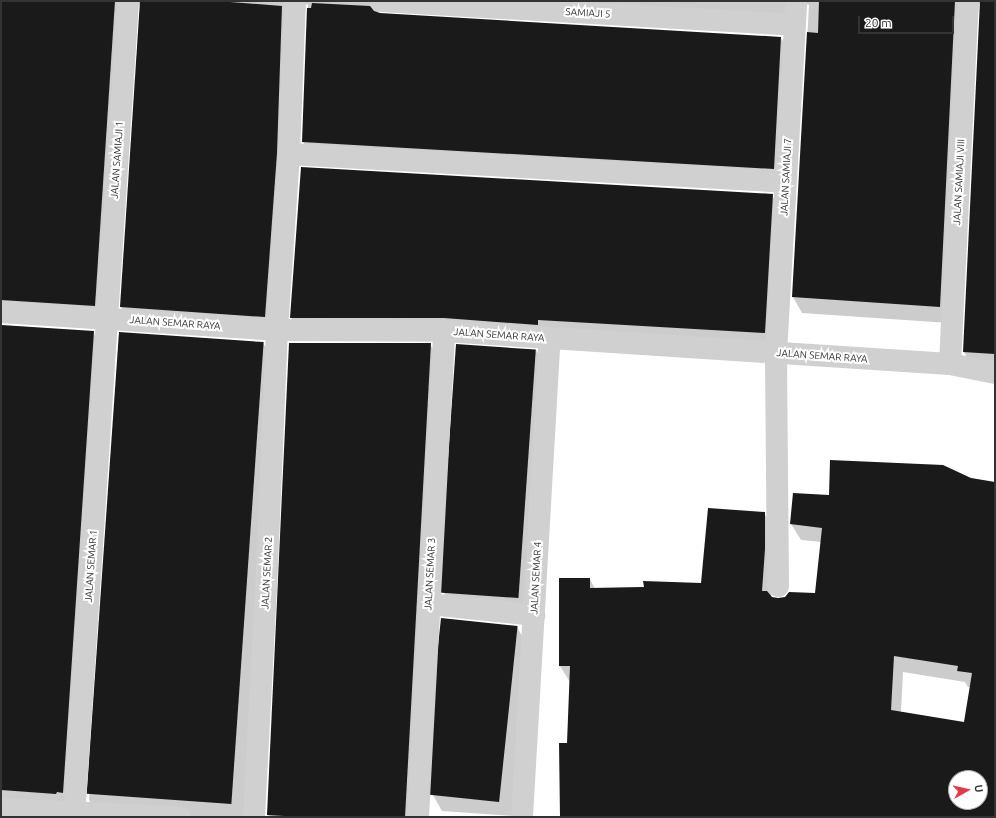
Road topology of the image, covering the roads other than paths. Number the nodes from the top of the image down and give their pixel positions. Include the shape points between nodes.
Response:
1 (128, 1) edge
2 (294, 1) edge
3 (381, 1) edge
4 (796, 1) edge
5 (968, 1) edge
6 (794, 25) junction
7 (289, 154) junction
8 (785, 182) junction
9 (1, 312) edge
10 (105, 319) junction
11 (277, 330) junction
12 (444, 331) junction
13 (550, 338) junction
14 (776, 353) junction
15 (950, 364) junction
16 (995, 373) edge
17 (778, 586) dead end
18 (429, 604) junction
19 (534, 616) junction
20 (1, 809) edge
21 (74, 815) edge
22 (180, 817) edge
23 (254, 817) edge
24 (418, 817) edge
25 (522, 817) edge

1 - 10 street, JALAN SAMIAJI 1
2 - 7 street, JALAN SEMAR 2
3 - 6 street, SAMIAJI 5
4 - 6 street, JALAN SAMIAJI 7
5 - 15 street, JALAN SAMIAJI VIII
6 - 8 street, JALAN SAMIAJI 7
7 - 8 street
7 - 11 street, JALAN SEMAR 2
8 - 14 street, JALAN SAMIAJI 7
9 - 10 street, JALAN SEMAR RAYA
10 - 11 street, JALAN SEMAR RAYA
10 - 21 street, JALAN SEMAR 1
11 - 12 street, JALAN SEMAR RAYA
11 - 23 street, JALAN SEMAR 2
12 - 13 street, JALAN SEMAR RAYA
12 - 18 street, JALAN SEMAR 3
13 - 14 street, JALAN SEMAR RAYA
13 - 19 street, JALAN SEMAR 4
14 - 15 street, JALAN SEMAR RAYA
14 - 17 street, JALAN SAMIAJI 7
15 - 16 street, JALAN SEMAR RAYA
18 - 19 street
18 - 24 street, JALAN SEMAR 3
19 - 25 street, JALAN SEMAR 4
20 - 21 street
21 - 22 street

